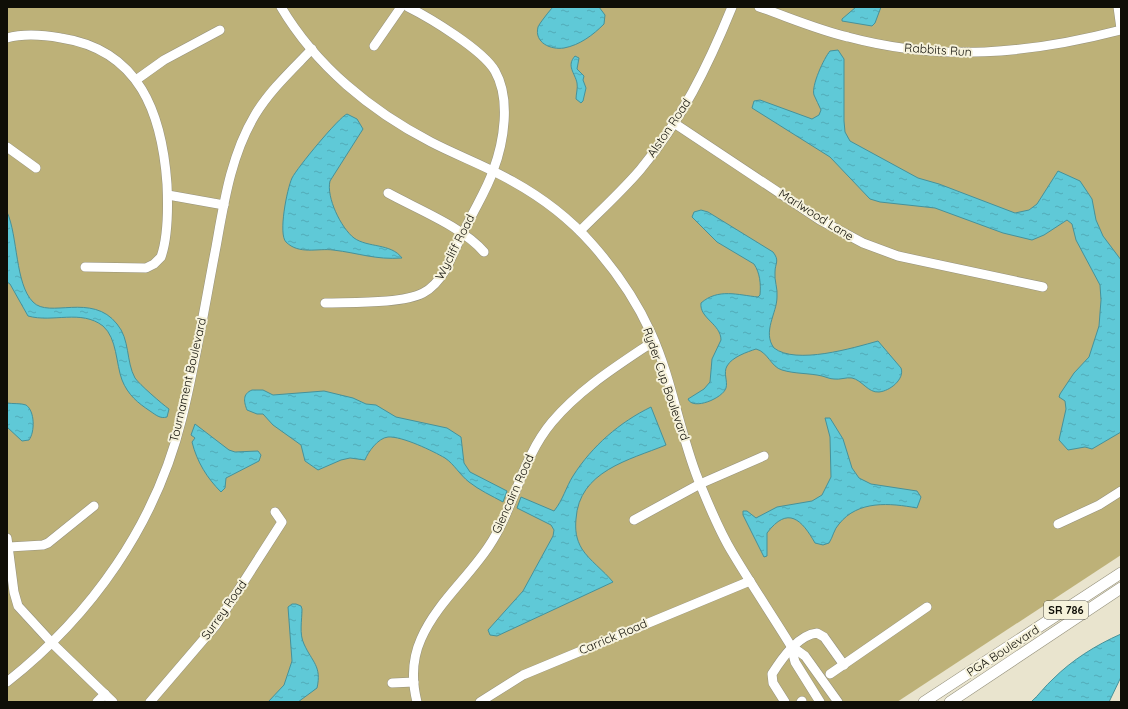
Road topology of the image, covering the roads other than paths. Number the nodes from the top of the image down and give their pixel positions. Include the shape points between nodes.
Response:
1 (281, 7) edge
2 (401, 7) edge
3 (408, 7) edge
4 (732, 7) edge
5 (759, 7) edge
6 (1118, 7) edge
7 (220, 30) dead end
8 (1121, 30) edge
9 (7, 38) edge
10 (374, 46) dead end
11 (312, 50) junction
12 (136, 80) junction
13 (674, 123) junction
14 (7, 147) edge
15 (36, 168) dead end
16 (493, 171) junction
17 (388, 192) dead end
18 (168, 195) junction
19 (224, 205) junction
20 (580, 231) junction
21 (463, 233) junction
22 (484, 252) dead end
23 (85, 267) dead end
24 (1043, 287) dead end
25 (325, 303) dead end
26 (654, 341) junction
27 (764, 456) dead end
28 (700, 484) junction
29 (1121, 491) edge
30 (94, 506) dead end
31 (276, 512) dead end
32 (634, 520) dead end
33 (1058, 524) dead end
34 (7, 538) edge
35 (9, 547) junction
36 (1121, 573) edge
37 (750, 581) junction
38 (1121, 588) edge
39 (11, 599) edge
40 (928, 607) dead end
41 (52, 643) junction
42 (795, 648) junction
43 (811, 664) junction
44 (844, 665) junction
45 (800, 671) junction
46 (830, 674) dead end
47 (7, 682) edge
48 (414, 682) junction
49 (392, 683) dead end
50 (827, 687) junction
51 (105, 694) junction
52 (97, 702) edge
53 (113, 702) edge
54 (150, 702) edge
55 (417, 702) edge
56 (480, 702) edge
57 (785, 702) edge
58 (820, 702) edge
59 (838, 702) edge
60 (924, 702) edge
61 (950, 702) edge

1 - 11 street, Ryder Cup Boulevard
2 - 10 street
3 - 16 street, Wycliff Road via 436,22 484,58 495,72 502,91 504,120 503,135
4 - 13 street, Alston Road via 703,75
5 - 8 street, Rabbits Run via 853,39 893,47 947,52 999,52 1038,48 1076,42
6 - 8 street
7 - 12 street via 164,60
9 - 12 street via 27,35 54,37 96,47 120,64
11 - 16 street, Ryder Cup Boulevard via 385,116 433,143
11 - 19 street, Tournament Boulevard via 279,84 255,115 238,150
12 - 18 street via 152,106 157,121
13 - 20 street, Alston Road via 639,171
13 - 24 street, Marlwood Lane via 820,220 863,243 898,256
14 - 15 street
16 - 20 street, Ryder Cup Boulevard via 513,181 562,215
16 - 21 street, Wycliff Road
17 - 21 street
18 - 19 street
18 - 23 street via 162,252 154,264 141,269
19 - 41 street, Tournament Boulevard via 182,417 165,472 140,526 120,561 92,599
20 - 26 street, Ryder Cup Boulevard via 624,285
21 - 22 street
21 - 25 street, Wycliff Road via 441,278 422,294 413,298
26 - 28 street, Ryder Cup Boulevard
26 - 48 street, Glencairn Road via 587,387 569,403 541,438 525,465 506,514 489,546 421,638 415,662
27 - 28 street
28 - 32 street
28 - 37 street, Ryder Cup Boulevard via 731,551
29 - 33 street
30 - 35 street via 48,543
31 - 54 street, Surrey Road via 282,522 227,609
34 - 35 street
35 - 39 street
36 - 60 main road, PGA Boulevard / SR 786
37 - 42 street, Ryder Cup Boulevard
37 - 56 street, Carrick Road via 523,675
38 - 61 main road, PGA Boulevard / SR 786
39 - 41 street
40 - 44 street
41 - 47 street, Tournament Boulevard
41 - 51 street
42 - 43 street, Ryder Cup Boulevard
42 - 44 street via 808,635 817,633 824,637
42 - 45 street, Ryder Cup Boulevard via 795,662
42 - 50 street, Ryder Cup Boulevard via 807,652 824,676
42 - 57 street via 772,674 773,683
43 - 45 street
43 - 50 street, Ryder Cup Boulevard
44 - 46 street
45 - 58 street, Ryder Cup Boulevard
48 - 49 street
48 - 55 street, Glencairn Road
50 - 59 street, Ryder Cup Boulevard
51 - 52 street
51 - 53 street

